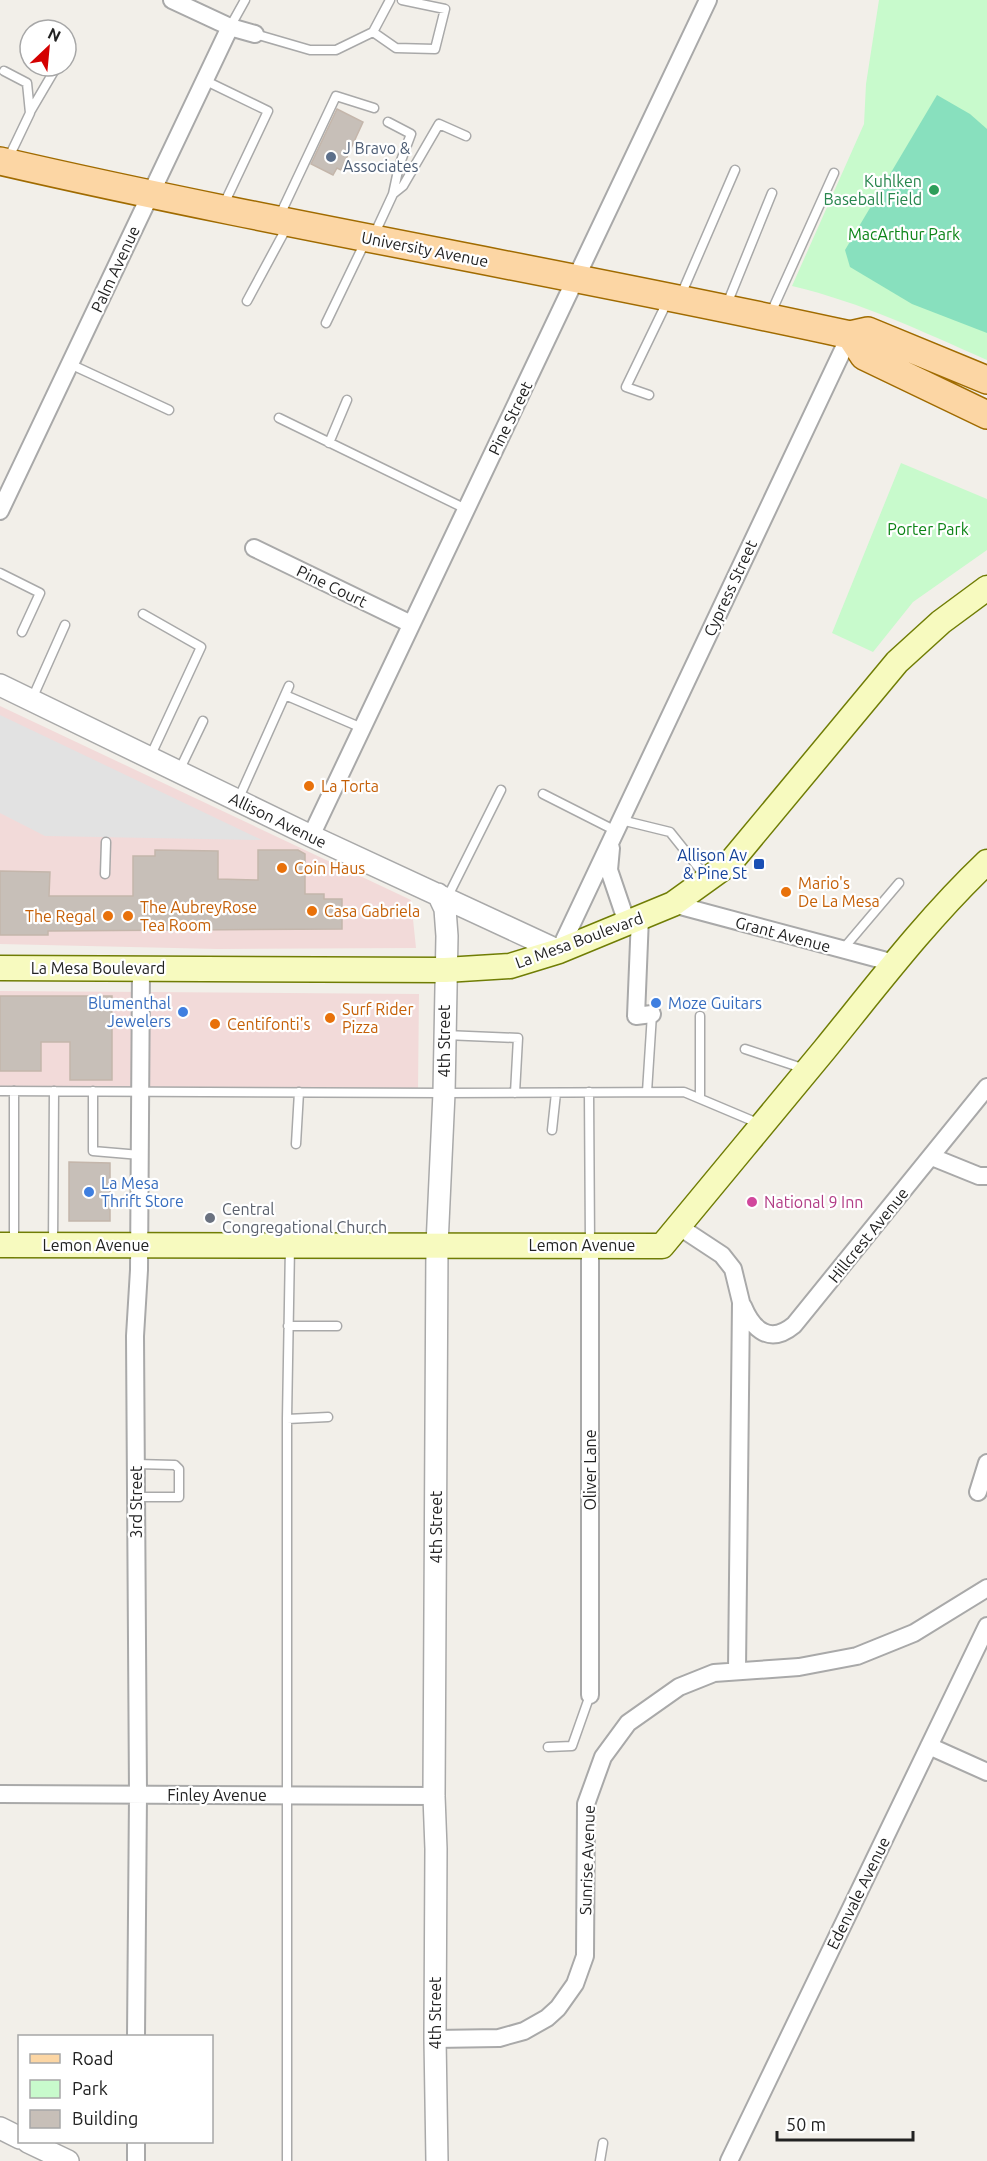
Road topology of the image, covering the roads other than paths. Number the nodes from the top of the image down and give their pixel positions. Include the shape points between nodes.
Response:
1 (172, 0) edge
2 (245, 0) edge
3 (390, 0) edge
4 (402, 0) edge
5 (708, 0) edge
6 (230, 27) junction
7 (373, 32) junction
8 (255, 34) joint
9 (4, 71) dead end
10 (50, 78) edge
11 (204, 80) junction
12 (374, 108) dead end
13 (30, 112) junction
14 (388, 122) dead end
15 (466, 136) dead end
16 (4, 162) edge
17 (735, 170) dead end
18 (834, 173) dead end
19 (772, 193) dead end
20 (150, 194) junction
21 (393, 194) junction
22 (222, 208) junction
23 (283, 221) junction
24 (370, 238) junction
25 (577, 279) junction
26 (675, 298) junction
27 (247, 301) dead end
28 (726, 308) junction
29 (770, 317) junction
30 (326, 323) dead end
31 (850, 335) junction
32 (70, 364) junction
33 (987, 380) edge
34 (649, 395) dead end
35 (347, 400) dead end
36 (169, 410) dead end
37 (987, 415) edge
38 (279, 418) dead end
39 (329, 443) junction
40 (466, 509) junction
41 (0, 511) edge
42 (254, 548) dead end
43 (0, 573) edge
44 (987, 588) edge
45 (142, 614) dead end
46 (411, 624) junction
47 (65, 626) dead end
48 (22, 632) dead end
49 (0, 685) edge
50 (289, 686) dead end
51 (285, 695) junction
52 (32, 700) junction
53 (203, 721) dead end
54 (362, 728) junction
55 (150, 758) junction
56 (179, 772) junction
57 (501, 790) dead end
58 (543, 794) dead end
59 (237, 800) junction
60 (616, 831) junction
61 (311, 836) junction
62 (106, 843) dead end
63 (987, 862) edge
64 (105, 874) dead end
65 (708, 879) junction
66 (899, 883) dead end
67 (442, 896) junction
68 (673, 904) junction
69 (634, 920) junction
70 (843, 950) junction
71 (559, 951) junction
72 (894, 963) junction
73 (0, 968) edge
74 (141, 968) junction
75 (445, 970) junction
76 (652, 1014) joint
77 (700, 1016) dead end
78 (444, 1035) junction
79 (745, 1049) dead end
80 (808, 1070) junction
81 (987, 1088) edge
82 (0, 1091) edge
83 (14, 1091) junction
84 (54, 1091) junction
85 (93, 1091) junction
86 (140, 1092) junction
87 (299, 1092) junction
88 (589, 1092) junction
89 (647, 1092) junction
90 (444, 1093) junction
91 (514, 1093) junction
92 (556, 1093) junction
93 (700, 1098) junction
94 (763, 1125) junction
95 (552, 1130) dead end
96 (296, 1144) dead end
97 (140, 1155) junction
98 (932, 1157) junction
99 (987, 1176) edge
100 (678, 1226) junction
101 (7, 1245) edge
102 (53, 1245) junction
103 (139, 1245) junction
104 (290, 1245) junction
105 (437, 1245) junction
106 (590, 1245) junction
107 (741, 1302) junction
108 (288, 1326) junction
109 (337, 1326) dead end
110 (328, 1417) dead end
111 (287, 1419) junction
112 (987, 1463) edge
113 (136, 1464) junction
114 (978, 1492) dead end
115 (136, 1497) junction
116 (987, 1588) edge
117 (987, 1626) edge
118 (737, 1670) junction
119 (590, 1695) joint
120 (929, 1746) junction
121 (548, 1747) dead end
122 (987, 1772) edge
123 (0, 1794) edge
124 (138, 1794) junction
125 (288, 1795) junction
126 (434, 1796) junction
127 (136, 2035) edge
128 (435, 2038) junction
129 (0, 2128) edge
130 (18, 2137) edge
131 (30, 2143) edge
132 (136, 2143) edge
133 (603, 2143) dead end
134 (68, 2161) edge
135 (136, 2161) edge
136 (287, 2161) edge
137 (437, 2161) edge
138 (600, 2161) edge
139 (729, 2161) edge

1 - 6 street
2 - 6 lane
3 - 7 lane
4 - 7 lane via 444,9 435,49 396,48
5 - 25 street, Pine Street
6 - 8 street
6 - 11 street, Palm Avenue
7 - 8 lane via 336,50 310,50
9 - 13 lane via 27,83
10 - 13 lane
11 - 20 street, Palm Avenue
11 - 22 lane via 267,111
12 - 23 lane via 336,96
13 - 16 lane
14 - 21 lane via 411,135
15 - 21 lane via 439,124 403,186
16 - 20 main road, University Avenue
17 - 26 lane
18 - 29 lane
19 - 28 lane
20 - 22 main road, University Avenue
20 - 32 street, Palm Avenue
21 - 24 lane
22 - 23 main road, University Avenue
23 - 24 main road, University Avenue
23 - 27 lane
24 - 25 main road, University Avenue
24 - 30 lane
25 - 26 main road, University Avenue
25 - 40 street, Pine Street
26 - 28 main road, University Avenue
26 - 34 lane via 626,387
28 - 29 main road, University Avenue
29 - 31 main road, University Avenue
31 - 33 main road, University Avenue via 868,331
31 - 37 main road via 864,356
31 - 60 street, Cypress Street
32 - 36 lane
32 - 41 street, Palm Avenue
35 - 39 lane
38 - 39 lane
39 - 40 lane
40 - 46 street, Pine Street
42 - 46 street, Pine Court
43 - 48 lane via 40,593
44 - 65 main road, La Mesa Boulevard via 897,662 730,862
45 - 55 lane via 201,647
46 - 54 street, Pine Street
47 - 52 lane
49 - 52 street, Allison Avenue
50 - 51 lane
51 - 54 lane
51 - 59 lane
52 - 55 street, Allison Avenue
53 - 56 lane
54 - 61 street, Pine Street
55 - 56 street, Allison Avenue
56 - 59 street, Allison Avenue
57 - 67 lane
58 - 60 lane
59 - 61 street, Allison Avenue
60 - 65 lane via 670,832
60 - 69 street, Cypress Street via 609,870
60 - 71 street, Cypress Street
61 - 67 street, Allison Avenue
62 - 64 lane
63 - 72 main road, Lemon Avenue
65 - 68 main road, La Mesa Boulevard
66 - 70 lane
67 - 71 street, Allison Avenue
67 - 75 street, 4th Street via 447,936
68 - 69 main road, La Mesa Boulevard
68 - 70 street, Grant Avenue
69 - 71 main road, La Mesa Boulevard
69 - 76 street via 636,1016
70 - 72 street, Grant Avenue
71 - 75 main road, La Mesa Boulevard via 510,966
72 - 80 main road, Lemon Avenue
73 - 74 main road, La Mesa Boulevard
74 - 75 main road, La Mesa Boulevard
74 - 86 street, 3rd Street
75 - 78 street, 4th Street
76 - 89 lane
77 - 93 lane
78 - 90 street, 4th Street
78 - 91 lane via 518,1038
79 - 80 lane
80 - 94 main road, Lemon Avenue
81 - 98 street, Hillcrest Avenue
82 - 83 lane
83 - 84 lane
83 - 101 lane
84 - 85 lane
84 - 102 lane
85 - 86 lane
85 - 97 lane via 93,1151
86 - 87 lane
86 - 97 street, 3rd Street
87 - 90 lane
87 - 96 lane
88 - 89 lane
88 - 92 lane
88 - 106 lane
89 - 93 lane via 684,1092
90 - 91 lane
90 - 105 street, 4th Street
91 - 92 lane
92 - 95 lane
93 - 94 lane
94 - 100 main road, Lemon Avenue
97 - 103 street, 3rd Street
98 - 99 street
98 - 107 street, Hillcrest Avenue via 788,1330 775,1334 761,1332
100 - 106 main road, Lemon Avenue via 662,1246
100 - 107 street, Hillcrest Avenue via 722,1255 733,1269
101 - 102 main road, Lemon Avenue
102 - 103 main road, Lemon Avenue
103 - 104 main road, Lemon Avenue
103 - 113 street, 3rd Street
104 - 105 main road, Lemon Avenue
104 - 108 lane
105 - 106 main road, Lemon Avenue
105 - 126 street, 4th Street
106 - 119 street, Oliver Lane
107 - 118 street, Hillcrest Avenue
108 - 109 lane
108 - 111 lane
110 - 111 lane
111 - 125 lane
112 - 114 street
113 - 115 street, 3rd Street
113 - 115 lane via 175,1465 179,1497
115 - 124 street, 3rd Street
116 - 118 street, Sunrise Avenue via 914,1633 857,1656 799,1667
117 - 120 street, Edenvale Avenue
118 - 128 street, Sunrise Avenue via 714,1673 678,1687 628,1723 603,1757 586,1804 585,1956 563,2003 536,2026 512,2035
119 - 121 lane via 572,1746
120 - 122 street
120 - 139 street, Edenvale Avenue
123 - 124 street, Finley Avenue
124 - 125 street, Finley Avenue
124 - 127 street, 3rd Street
125 - 126 street, Finley Avenue
125 - 136 lane
126 - 128 street, 4th Street
128 - 137 street, 4th Street
129 - 130 street
131 - 134 street
132 - 135 street
133 - 138 lane

